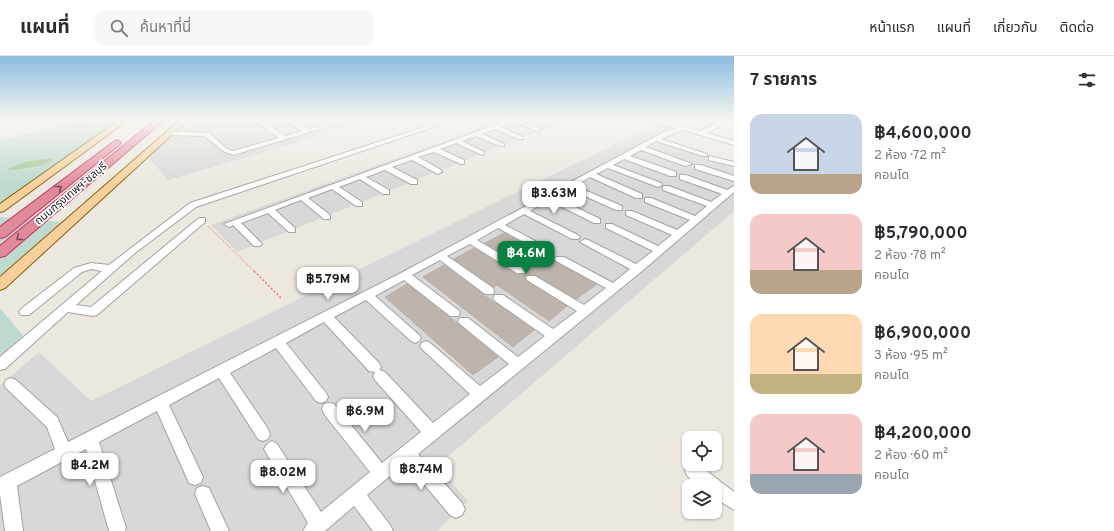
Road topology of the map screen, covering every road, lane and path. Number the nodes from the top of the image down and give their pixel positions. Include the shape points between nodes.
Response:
1 (93, 142) edge
2 (117, 142) edge
3 (133, 142) edge
4 (159, 142) edge
5 (215, 142) edge
6 (270, 142) edge
7 (384, 142) edge
8 (453, 142) edge
9 (459, 142) edge
10 (495, 142) edge
11 (649, 142) edge
12 (665, 142) edge
13 (502, 145) dead end
14 (640, 147) junction
15 (434, 149) junction
16 (482, 153) dead end
17 (705, 155) dead end
18 (624, 156) junction
19 (412, 158) junction
20 (712, 158) dead end
21 (461, 162) dead end
22 (688, 164) dead end
23 (734, 164) edge
24 (607, 165) junction
25 (386, 166) junction
26 (698, 167) dead end
27 (438, 172) dead end
28 (589, 174) junction
29 (673, 174) dead end
30 (360, 176) junction
31 (684, 178) dead end
32 (734, 179) edge
33 (414, 182) dead end
34 (332, 186) junction
35 (569, 186) junction
36 (731, 190) edge
37 (386, 192) dead end
38 (639, 196) dead end
39 (302, 197) junction
40 (548, 197) junction
41 (648, 200) dead end
42 (359, 204) dead end
43 (713, 206) junction
44 (619, 208) dead end
45 (0, 209) edge
46 (270, 210) junction
47 (524, 211) junction
48 (629, 213) dead end
49 (327, 217) dead end
50 (696, 219) junction
51 (202, 220) joint
52 (597, 221) dead end
53 (498, 224) junction
54 (608, 226) dead end
55 (292, 230) dead end
56 (0, 234) edge
57 (678, 234) junction
58 (575, 237) dead end
59 (470, 240) junction
60 (585, 242) dead end
61 (257, 244) dead end
62 (659, 250) junction
63 (549, 252) dead end
64 (0, 253) edge
65 (440, 256) junction
66 (560, 259) dead end
67 (638, 268) junction
68 (111, 269) junction
69 (521, 271) dead end
70 (405, 274) junction
71 (531, 278) dead end
72 (0, 285) edge
73 (614, 288) junction
74 (366, 294) junction
75 (282, 299) dead end
76 (66, 308) junction
77 (585, 311) junction
78 (25, 312) dead end
79 (325, 316) junction
80 (554, 336) junction
81 (415, 338) dead end
82 (277, 341) junction
83 (426, 346) dead end
84 (518, 364) junction
85 (0, 365) edge
86 (221, 370) junction
87 (11, 384) dead end
88 (480, 395) junction
89 (160, 402) junction
90 (432, 433) junction
91 (263, 434) dead end
92 (90, 438) junction
93 (272, 449) dead end
94 (64, 453) junction
95 (407, 453) junction
96 (693, 471) dead end
97 (381, 474) junction
98 (195, 477) dead end
99 (704, 479) edge
100 (4, 484) edge
101 (722, 493) edge
102 (203, 494) dead end
103 (355, 494) junction
104 (734, 502) edge
105 (456, 509) dead end
106 (117, 528) dead end
107 (315, 528) edge
108 (14, 531) edge
109 (220, 531) edge
110 (384, 531) edge

1 - 45 main road
56 -> 2 highway, ถนนกรุงเทพฯ-ชลบุรี
3 -> 64 highway, ถนนกรุงเทพฯ-ชลบุรี
4 - 72 main road
5 - 6 street via 233,153
7 - 68 street via 193,205
8 - 15 street
9 - 16 street
10 - 13 street
11 - 14 street
12 - 17 street
14 - 18 street
14 - 22 street
15 - 19 street
15 - 21 street
18 - 24 street
18 - 29 street
19 - 25 street
19 - 27 street
20 - 23 street
24 - 28 street
24 - 43 street
25 - 30 street
25 - 33 street
26 - 32 street
28 - 35 street
28 - 38 street
30 - 34 street
30 - 37 street
31 - 36 street
34 - 39 street
34 - 42 street
35 - 40 street
35 - 44 street
36 - 43 street
39 - 46 street
39 - 49 street
40 - 47 street
40 - 52 street
41 - 50 street
43 - 50 street
46 - 55 street
46 - 61 street via 232,223
47 - 53 street
47 - 58 street
48 - 57 street
50 - 57 street
51 - 75 path
51 - 76 street via 93,312
53 - 59 street
53 - 63 street
54 - 62 street
57 - 62 street
59 - 65 street
59 - 69 street
60 - 67 street
62 - 67 street
65 - 70 street
65 - 80 street
66 - 73 street
67 - 73 street
68 - 76 street
68 - 78 street via 91,266 78,270
70 - 74 street
70 - 84 street
71 - 77 street
73 - 77 street
74 - 79 street
74 - 81 street
76 - 85 street
77 - 80 street
79 - 82 street
79 - 90 street
80 - 84 street
82 - 86 street
82 - 97 street
83 - 88 street
84 - 88 street
86 - 89 street
86 - 91 street
87 - 94 street via 52,422
88 - 90 street
89 - 92 street
89 - 98 street
90 - 95 street
92 - 94 street
92 - 106 street
93 - 107 street
94 - 100 street
95 - 97 street
95 - 105 street
96 - 99 street
97 - 103 street
100 - 108 street
101 - 104 street
102 - 109 street
103 - 107 street
103 - 110 street

